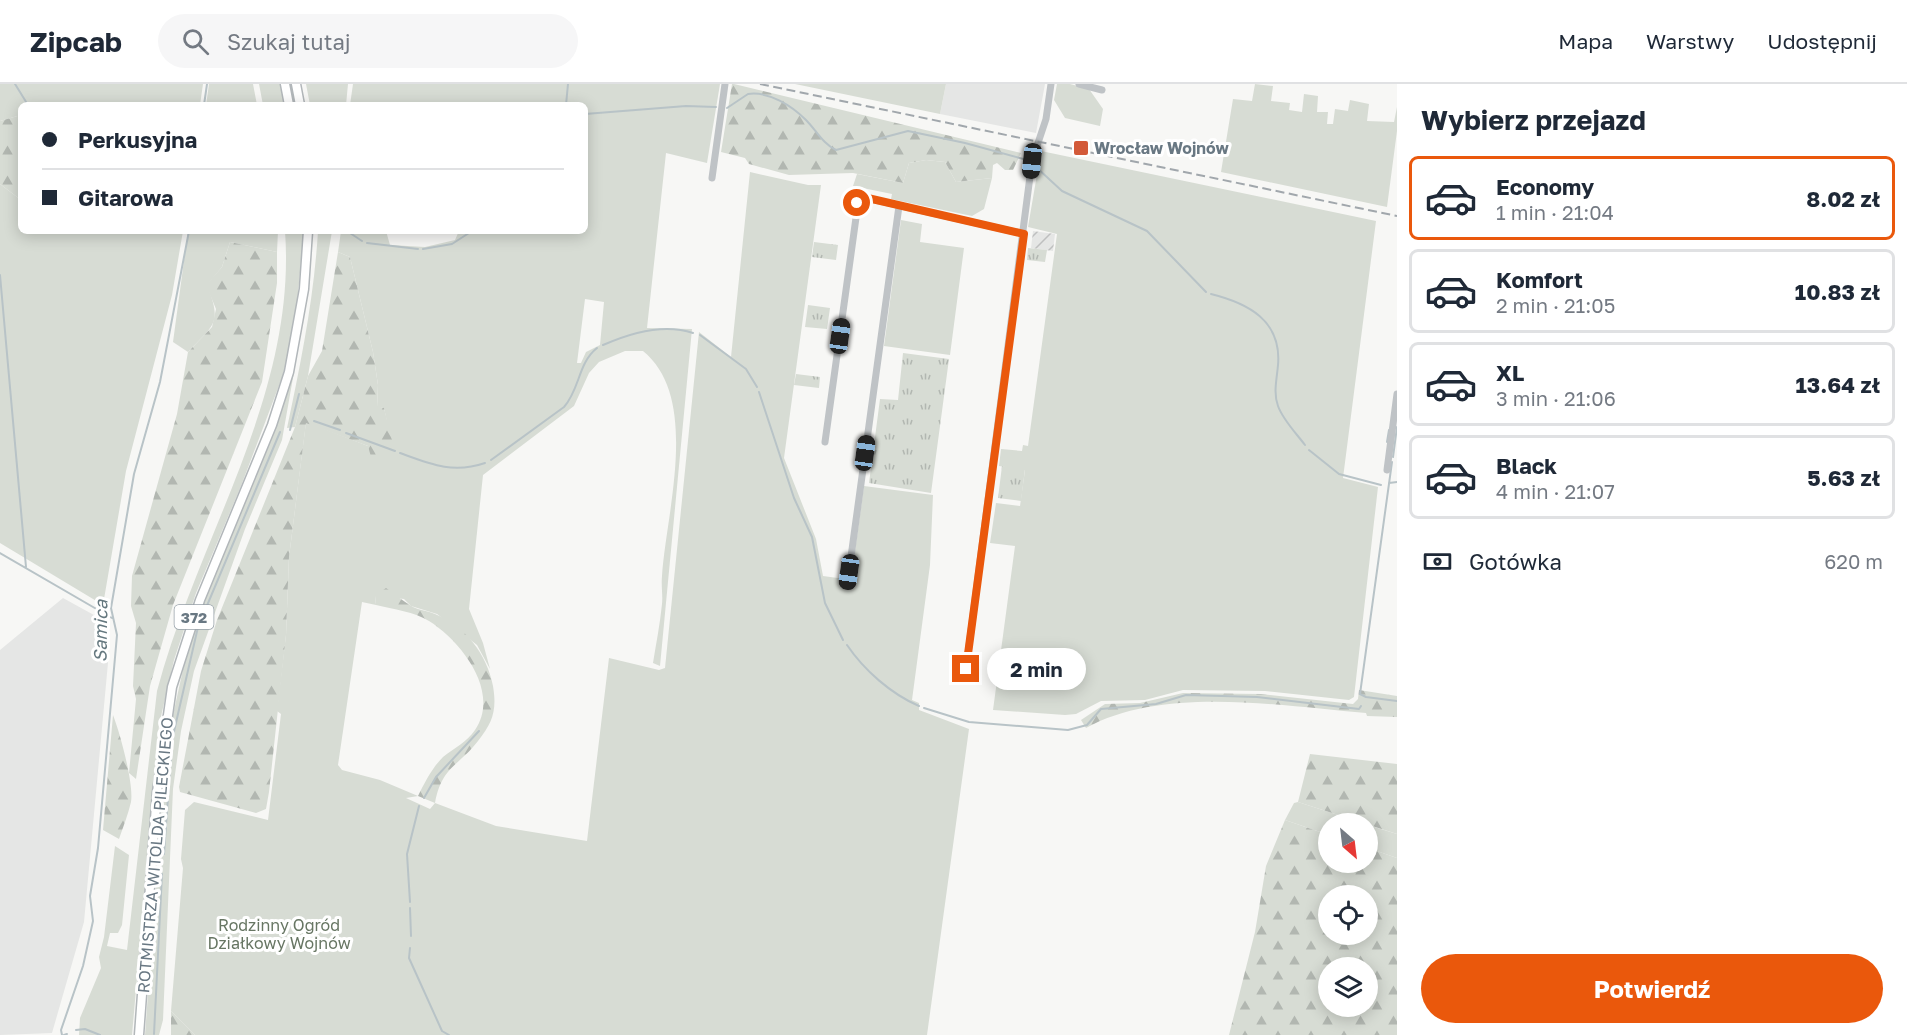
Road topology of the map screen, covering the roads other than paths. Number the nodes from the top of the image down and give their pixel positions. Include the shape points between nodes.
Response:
1 (285, 84) edge
2 (296, 84) edge
3 (725, 84) edge
4 (1051, 84) edge
5 (1079, 84) edge
6 (1102, 90) dead end
7 (288, 102) edge
8 (299, 102) edge
9 (712, 178) dead end
10 (899, 206) junction
11 (308, 234) edge
12 (1024, 234) junction
13 (1397, 394) edge
14 (825, 442) dead end
15 (1387, 470) dead end
16 (847, 586) dead end
17 (966, 669) dead end
18 (139, 1035) edge

1 - 7 main road
2 - 8 main road
3 - 9 street
4 - 12 street via 1032,161
5 - 6 street
10 - 12 street
10 - 14 street via 856,196
10 - 16 street
11 - 18 main road, ROTMISTRZA WITOLDA PILECKIEGO / 372 via 302,308 289,372 272,425 200,600 172,687 157,792
12 - 17 street
13 - 15 street

